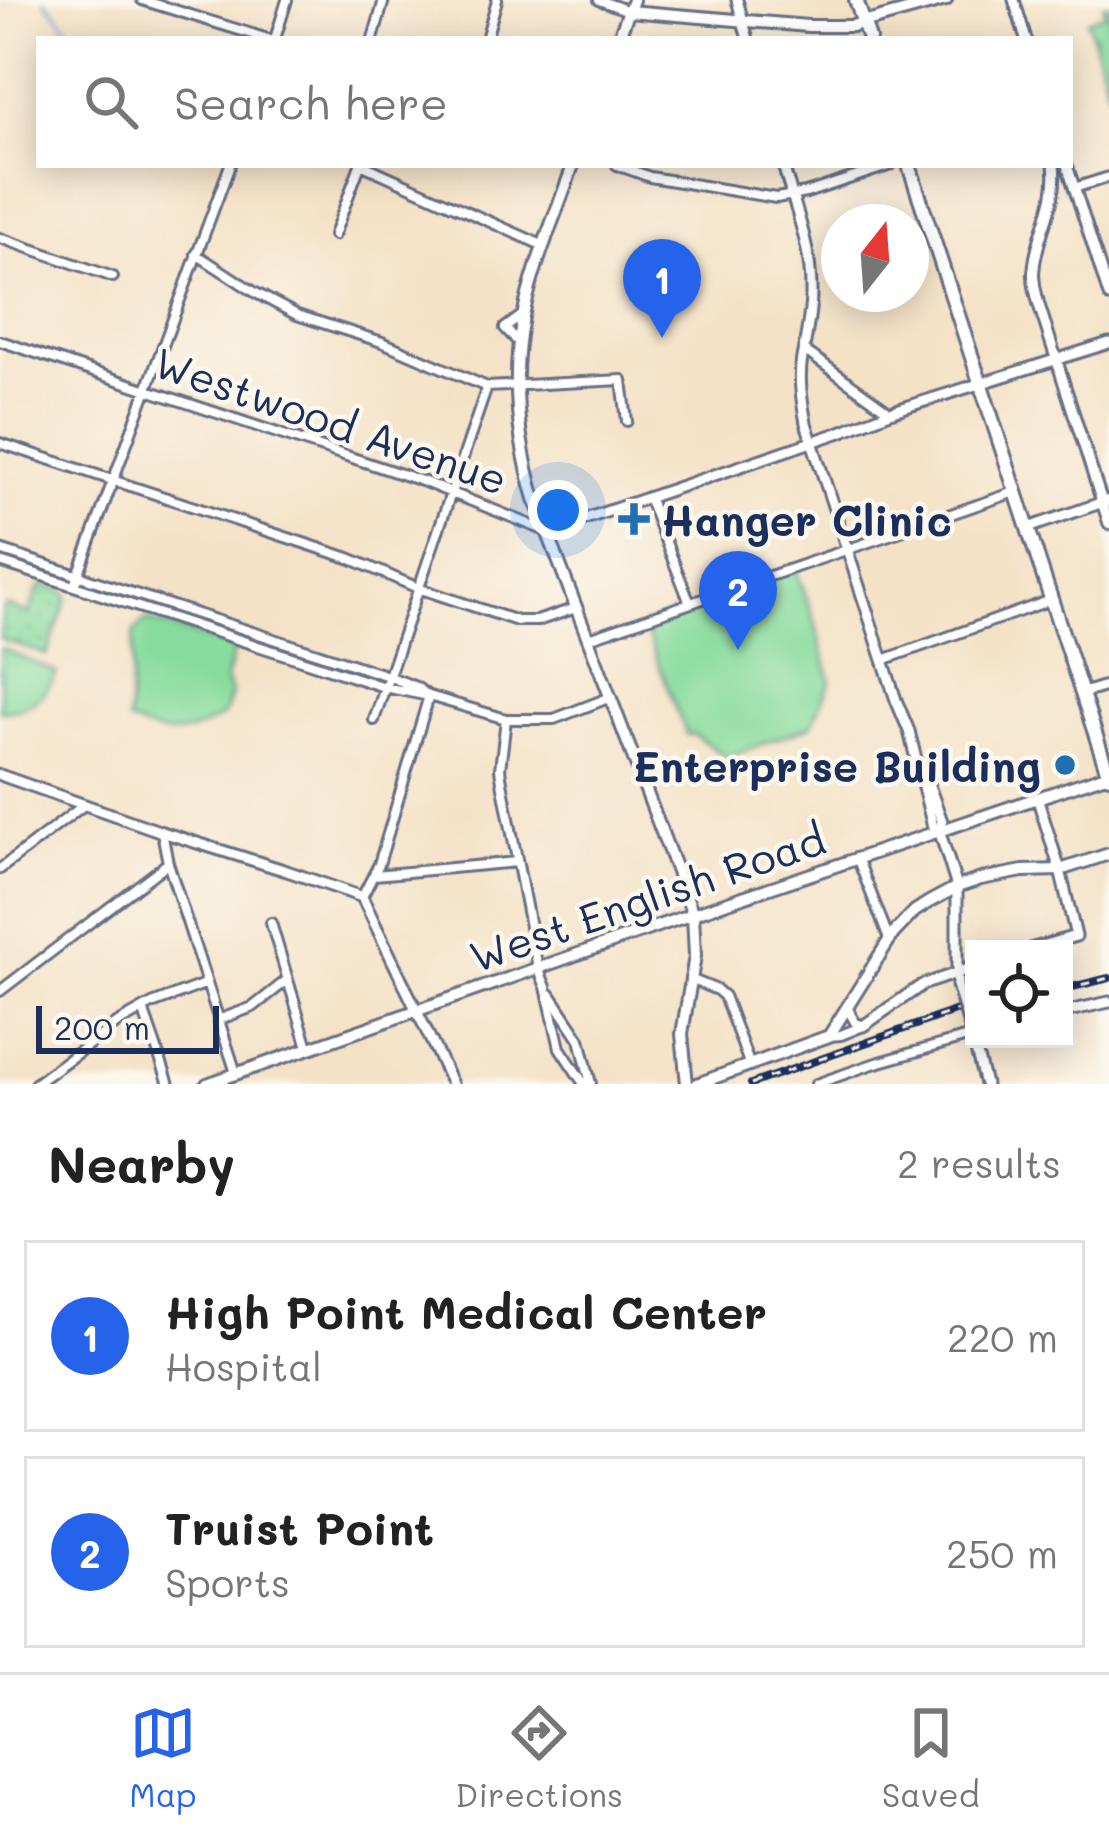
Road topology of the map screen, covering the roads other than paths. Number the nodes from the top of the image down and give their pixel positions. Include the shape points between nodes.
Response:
1 (142, 0) edge
2 (287, 0) edge
3 (384, 0) edge
4 (497, 0) edge
5 (599, 0) edge
6 (736, 0) edge
7 (856, 0) edge
8 (946, 0) edge
9 (1014, 0) edge
10 (172, 4) edge
11 (631, 5) edge
12 (742, 19) junction
13 (864, 24) junction
14 (263, 36) edge
15 (272, 36) edge
16 (374, 36) edge
17 (487, 36) edge
18 (619, 36) edge
19 (747, 36) edge
20 (868, 36) edge
21 (1025, 36) edge
22 (229, 168) edge
23 (361, 168) edge
24 (368, 168) edge
25 (572, 168) edge
26 (625, 168) edge
27 (784, 168) edge
28 (882, 168) edge
29 (911, 168) edge
30 (1054, 168) edge
31 (1068, 168) edge
32 (1109, 177) edge
33 (1074, 188) junction
34 (791, 195) junction
35 (1070, 204) junction
36 (1048, 220) junction
37 (334, 235) dead end
38 (0, 238) edge
39 (544, 246) junction
40 (196, 254) junction
41 (113, 277) dead end
42 (1109, 296) edge
43 (0, 341) edge
44 (1109, 343) edge
45 (804, 350) junction
46 (1056, 360) junction
47 (980, 385) junction
48 (518, 386) junction
49 (487, 387) junction
50 (146, 390) junction
51 (890, 412) junction
52 (627, 421) dead end
53 (812, 442) junction
54 (0, 443) edge
55 (113, 481) junction
56 (1016, 492) junction
57 (451, 493) junction
58 (648, 497) junction
59 (1106, 501) edge
60 (1109, 524) edge
61 (1028, 528) junction
62 (547, 532) junction
63 (0, 550) edge
64 (847, 550) junction
65 (0, 562) edge
66 (78, 574) junction
67 (74, 586) junction
68 (418, 588) junction
69 (1053, 599) junction
70 (690, 603) junction
71 (577, 607) junction
72 (589, 638) junction
73 (883, 660) junction
74 (388, 676) junction
75 (1109, 685) edge
76 (384, 687) junction
77 (1083, 693) junction
78 (429, 696) junction
79 (611, 697) junction
80 (506, 719) junction
81 (374, 720) dead end
82 (0, 775) edge
83 (1109, 775) edge
84 (1038, 800) junction
85 (84, 805) junction
86 (162, 832) junction
87 (940, 833) junction
88 (1109, 854) edge
89 (858, 860) junction
90 (518, 862) junction
91 (168, 863) junction
92 (0, 868) edge
93 (1060, 870) junction
94 (374, 875) junction
95 (957, 886) junction
96 (362, 897) junction
97 (693, 914) junction
98 (271, 922) dead end
99 (1062, 940) edge
100 (889, 941) junction
101 (538, 968) junction
102 (965, 973) edge
103 (690, 979) junction
104 (957, 979) junction
105 (286, 981) junction
106 (207, 983) junction
107 (546, 988) junction
108 (0, 991) edge
109 (1109, 1002) edge
110 (847, 1007) junction
111 (142, 1009) junction
112 (965, 1009) edge
113 (416, 1010) junction
114 (1073, 1010) edge
115 (218, 1019) junction
116 (863, 1026) junction
117 (965, 1034) edge
118 (829, 1036) junction
119 (308, 1047) junction
120 (975, 1048) edge
121 (749, 1063) junction
122 (236, 1073) junction
123 (34, 1084) edge
124 (169, 1084) edge
125 (207, 1084) edge
126 (452, 1084) edge
127 (588, 1084) edge
128 (687, 1084) edge
129 (697, 1084) edge
130 (816, 1084) edge
131 (985, 1084) edge

1 - 10 street
2 - 15 street
3 - 16 street
4 - 17 street
5 - 11 street
6 - 12 street
7 - 13 main road
8 - 13 main road
9 - 21 street
10 - 14 street
11 - 12 main road
11 - 18 main road
12 - 13 main road
12 - 19 street
13 - 20 main road
22 - 40 street
23 - 37 street
24 - 39 street
25 - 39 main road
26 - 34 street
27 - 34 street
28 - 34 street
29 - 47 main road
30 - 36 street
31 - 33 street
32 - 33 street
33 - 35 street
34 - 45 street via 811,273
35 - 36 street
35 - 42 street
36 - 46 street via 1034,278
38 - 41 street
39 - 48 main road via 524,310
40 - 49 street via 297,315
40 - 50 street
43 - 50 street, Westwood Avenue
44 - 46 street, Westwood Avenue
45 - 51 street
45 - 53 street via 800,394
46 - 47 street, Westwood Avenue
46 - 59 street
47 - 51 street, Westwood Avenue
47 - 56 main road
48 - 49 street
48 - 52 street via 622,380
48 - 62 main road via 526,467
49 - 57 street
50 - 55 street
50 - 57 street, Westwood Avenue
51 - 53 street, Westwood Avenue
53 - 58 street, Westwood Avenue
53 - 64 street
54 - 55 street
55 - 66 street
55 - 68 street
56 - 61 main road
56 - 64 street
57 - 62 street, Westwood Avenue
57 - 68 street
58 - 62 street, Westwood Avenue
58 - 70 street
59 - 60 street
59 - 61 street
61 - 69 main road
62 - 71 main road
63 - 66 street
64 - 70 street
64 - 73 street
65 - 67 street
66 - 67 street
66 - 74 street
67 - 76 street
68 - 71 street via 521,622
68 - 74 street
69 - 73 street
69 - 77 main road
70 - 72 street
71 - 72 main road
72 - 79 main road
73 - 87 street
74 - 76 street
74 - 78 street
75 - 77 street
76 - 78 street
76 - 81 street
77 - 83 main road
78 - 80 street
78 - 94 street
79 - 80 street via 554,719
79 - 97 main road
80 - 90 street via 500,769
82 - 85 street
83 - 84 main road, West English Road
84 - 87 main road, West English Road
84 - 93 street
85 - 86 street
85 - 92 street
86 - 91 street
86 - 96 street
87 - 89 main road, West English Road
87 - 95 street
88 - 93 main road
89 - 97 main road, West English Road
89 - 100 street
90 - 94 street
90 - 101 street
91 - 106 street
91 - 108 street
93 - 95 main road
93 - 99 street via 1076,936
94 - 96 street
95 - 100 main road via 915,911
95 - 104 street
96 - 113 street
97 - 101 main road, West English Road
97 - 103 main road
98 - 105 street
100 - 110 main road
101 - 107 street
101 - 113 main road, West English Road
102 - 104 street
103 - 121 street via 724,996
103 - 128 main road via 682,1034
104 - 112 street, bridge
104 - 116 street via 922,985
105 - 115 street via 253,1007
105 - 119 street
106 - 111 street
106 - 115 street
107 - 127 street via 580,1039
107 - 127 street via 560,1048
109 - 114 street
110 - 116 street
110 - 118 main road
111 - 123 street
111 - 124 street
113 - 119 main road, West English Road
113 - 126 street
115 - 122 street
116 - 118 street
117 - 130 street
118 - 121 main road
119 - 122 main road, West English Road
120 - 131 street
121 - 129 main road
122 - 125 main road, West English Road

